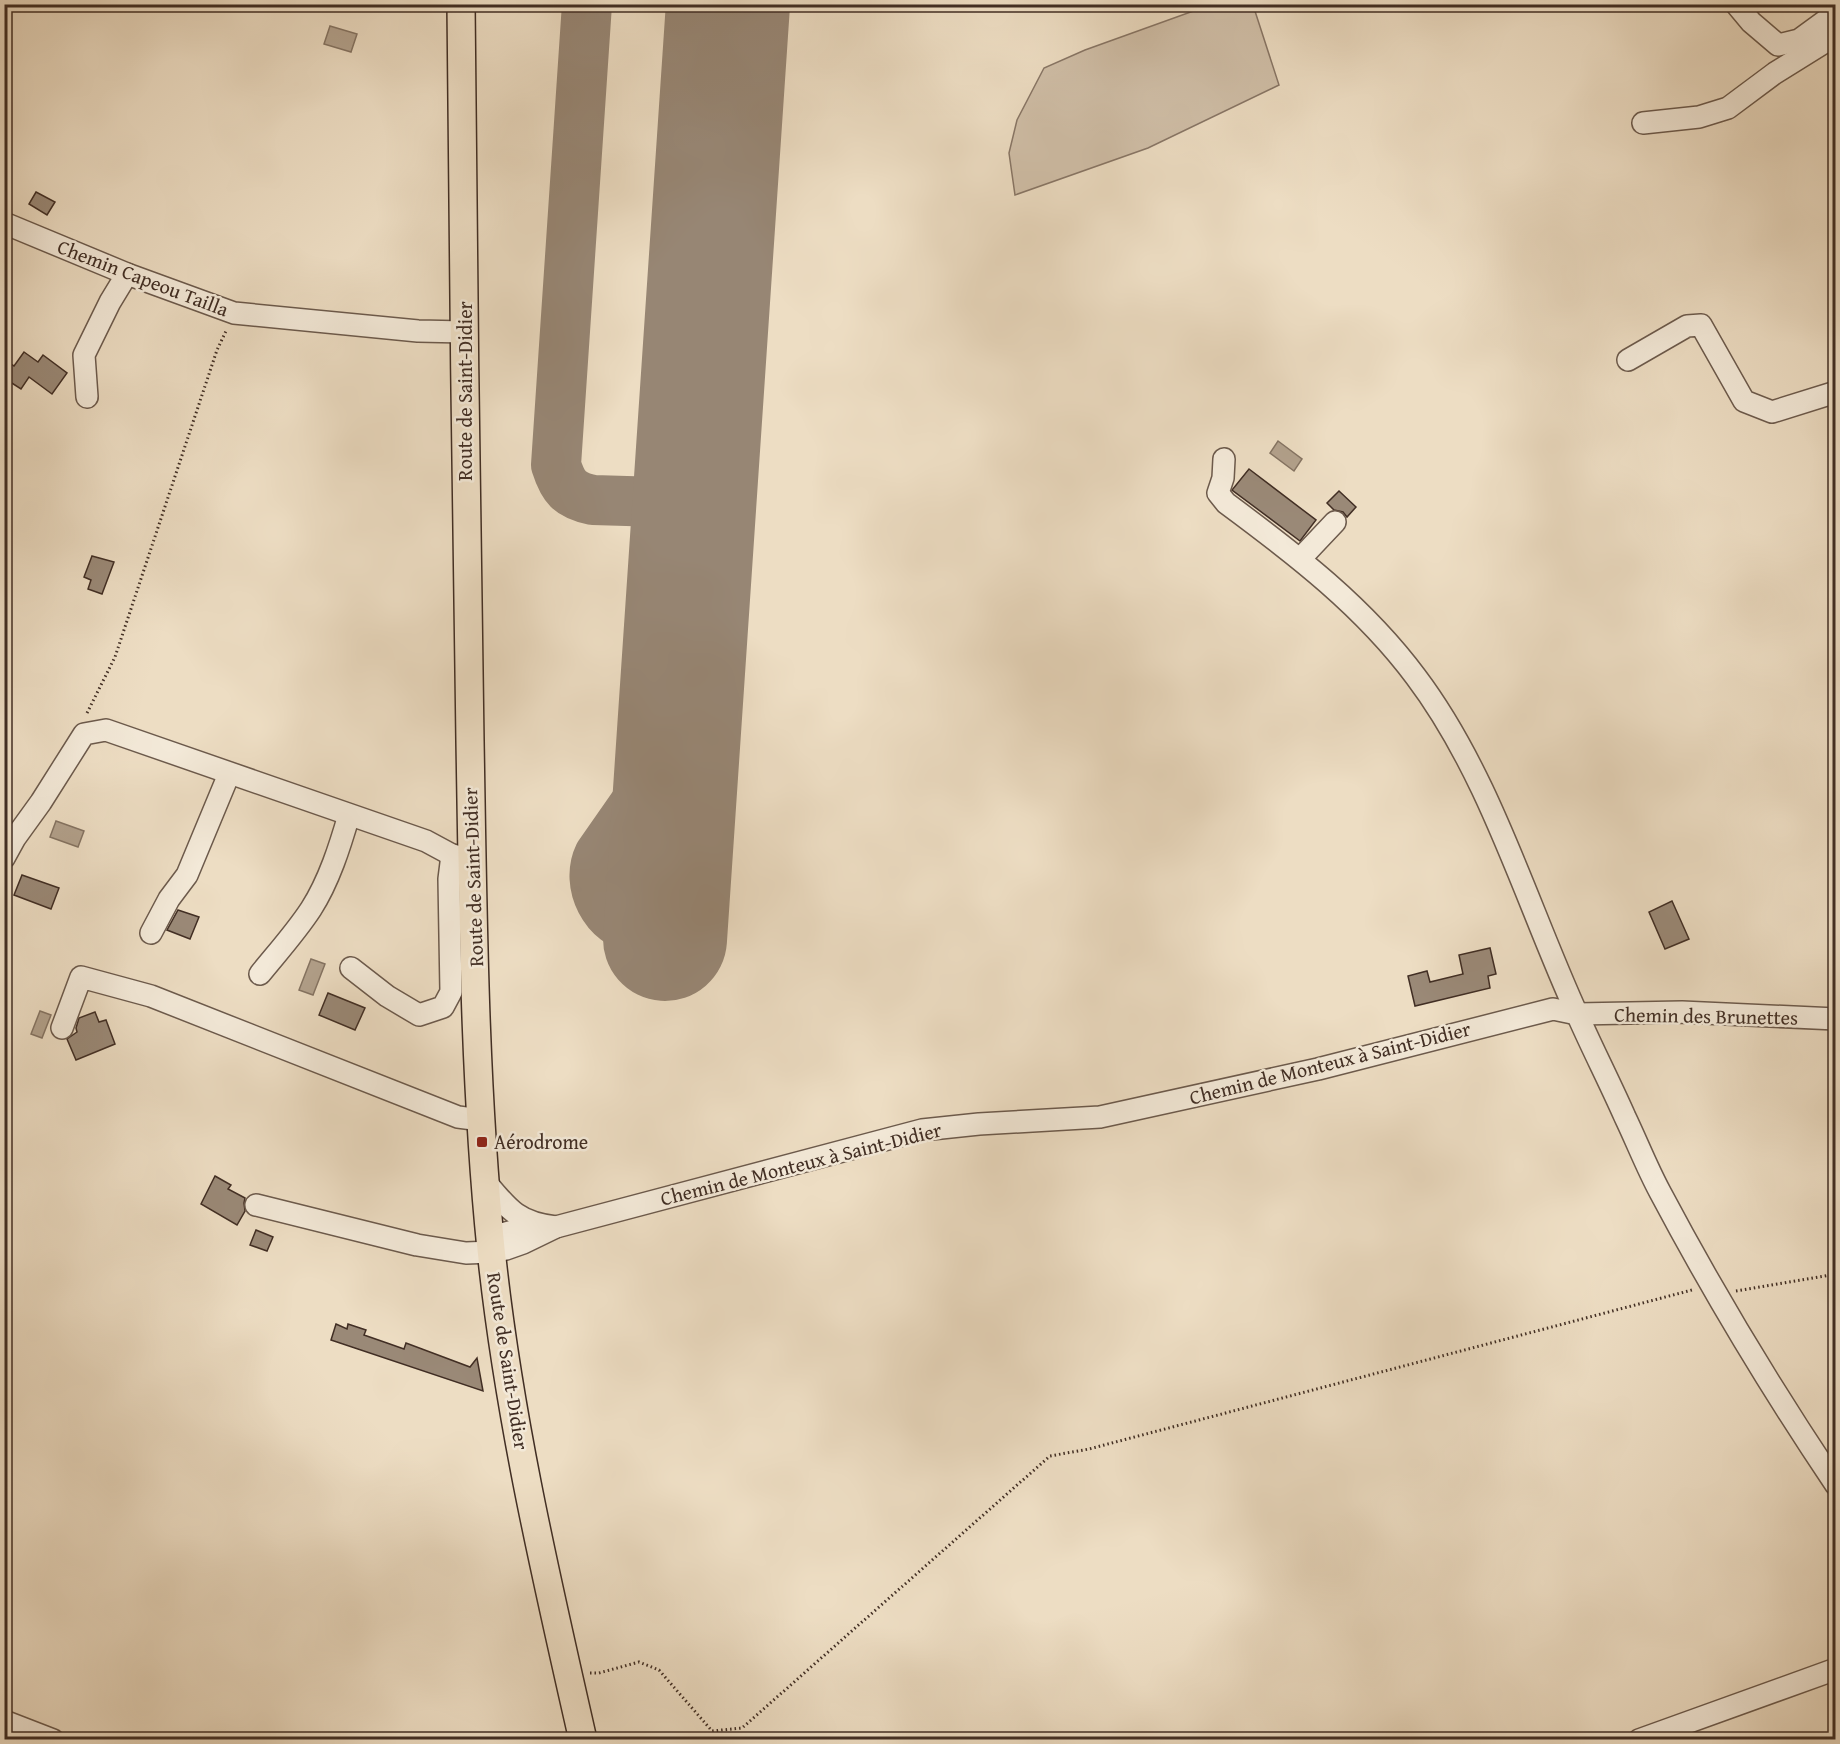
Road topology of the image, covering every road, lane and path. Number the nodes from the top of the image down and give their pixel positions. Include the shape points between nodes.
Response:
1 (460, 4) edge
2 (1736, 4) edge
3 (1836, 13) edge
4 (1836, 36) edge
5 (1643, 123) dead end
6 (4, 222) edge
7 (127, 274) junction
8 (234, 313) junction
9 (465, 332) junction
10 (1628, 360) dead end
11 (1836, 392) edge
12 (87, 397) dead end
13 (1224, 459) dead end
14 (1335, 522) dead end
15 (1300, 558) junction
16 (86, 714) dead end
17 (229, 774) junction
18 (349, 814) junction
19 (4, 858) edge
20 (462, 858) junction
21 (151, 933) dead end
22 (351, 968) dead end
23 (260, 974) dead end
24 (1577, 1014) junction
25 (1836, 1019) edge
26 (62, 1028) dead end
27 (481, 1120) junction
28 (485, 1180) junction
29 (256, 1205) dead end
30 (547, 1226) junction
31 (491, 1244) junction
32 (1836, 1274) edge
33 (1712, 1286) junction
34 (1836, 1485) edge
35 (1836, 1669) edge
36 (567, 1672) junction
37 (4, 1721) edge
38 (53, 1740) edge
39 (583, 1740) edge
40 (1639, 1740) edge

1 - 9 main road, Route de Saint-Didier
2 - 3 street via 1778,45 1799,40
4 - 5 street via 1775,73 1728,108 1699,117
6 - 7 street, Chemin Capeou Tailla
7 - 8 street, Chemin Capeou Tailla
7 - 12 street via 84,355
8 - 9 street, Chemin Capeou Tailla
8 - 16 path via 217,350 115,657
9 - 20 main road, Route de Saint-Didier
10 - 11 street via 1687,326 1701,325 1744,401 1772,412
13 - 15 street via 1218,493
14 - 15 street
15 - 24 street via 1373,624 1448,723 1503,837
17 - 18 street
17 - 19 street via 106,730 84,734
17 - 21 street via 187,875 169,898
18 - 20 street
18 - 23 street via 320,893
20 - 22 street via 449,879 451,992 442,1007 418,1015
20 - 27 main road, Route de Saint-Didier
24 - 25 street, Chemin des Brunettes via 1682,1012
24 - 30 street, Chemin de Monteux à Saint-Didier via 1553,1009 1318,1069 1100,1117 922,1130
24 - 33 street via 1659,1190
26 - 27 street via 81,977 151,996 458,1117
27 - 28 main road, Route de Saint-Didier
28 - 30 street via 514,1213
28 - 31 main road, Route de Saint-Didier
29 - 31 street, Chemin de Monteux à Saint-Didier via 417,1245 466,1253
30 - 31 street, Chemin de Monteux à Saint-Didier via 524,1243
31 - 36 main road, Route de Saint-Didier via 525,1476
32 - 33 path via 1732,1292
33 - 34 street via 1788,1414
33 - 36 path via 1050,1456 741,1728 712,1731 659,1670 639,1662 599,1673
35 - 40 street
36 - 39 main road, Route de Saint-Didier
37 - 38 street

